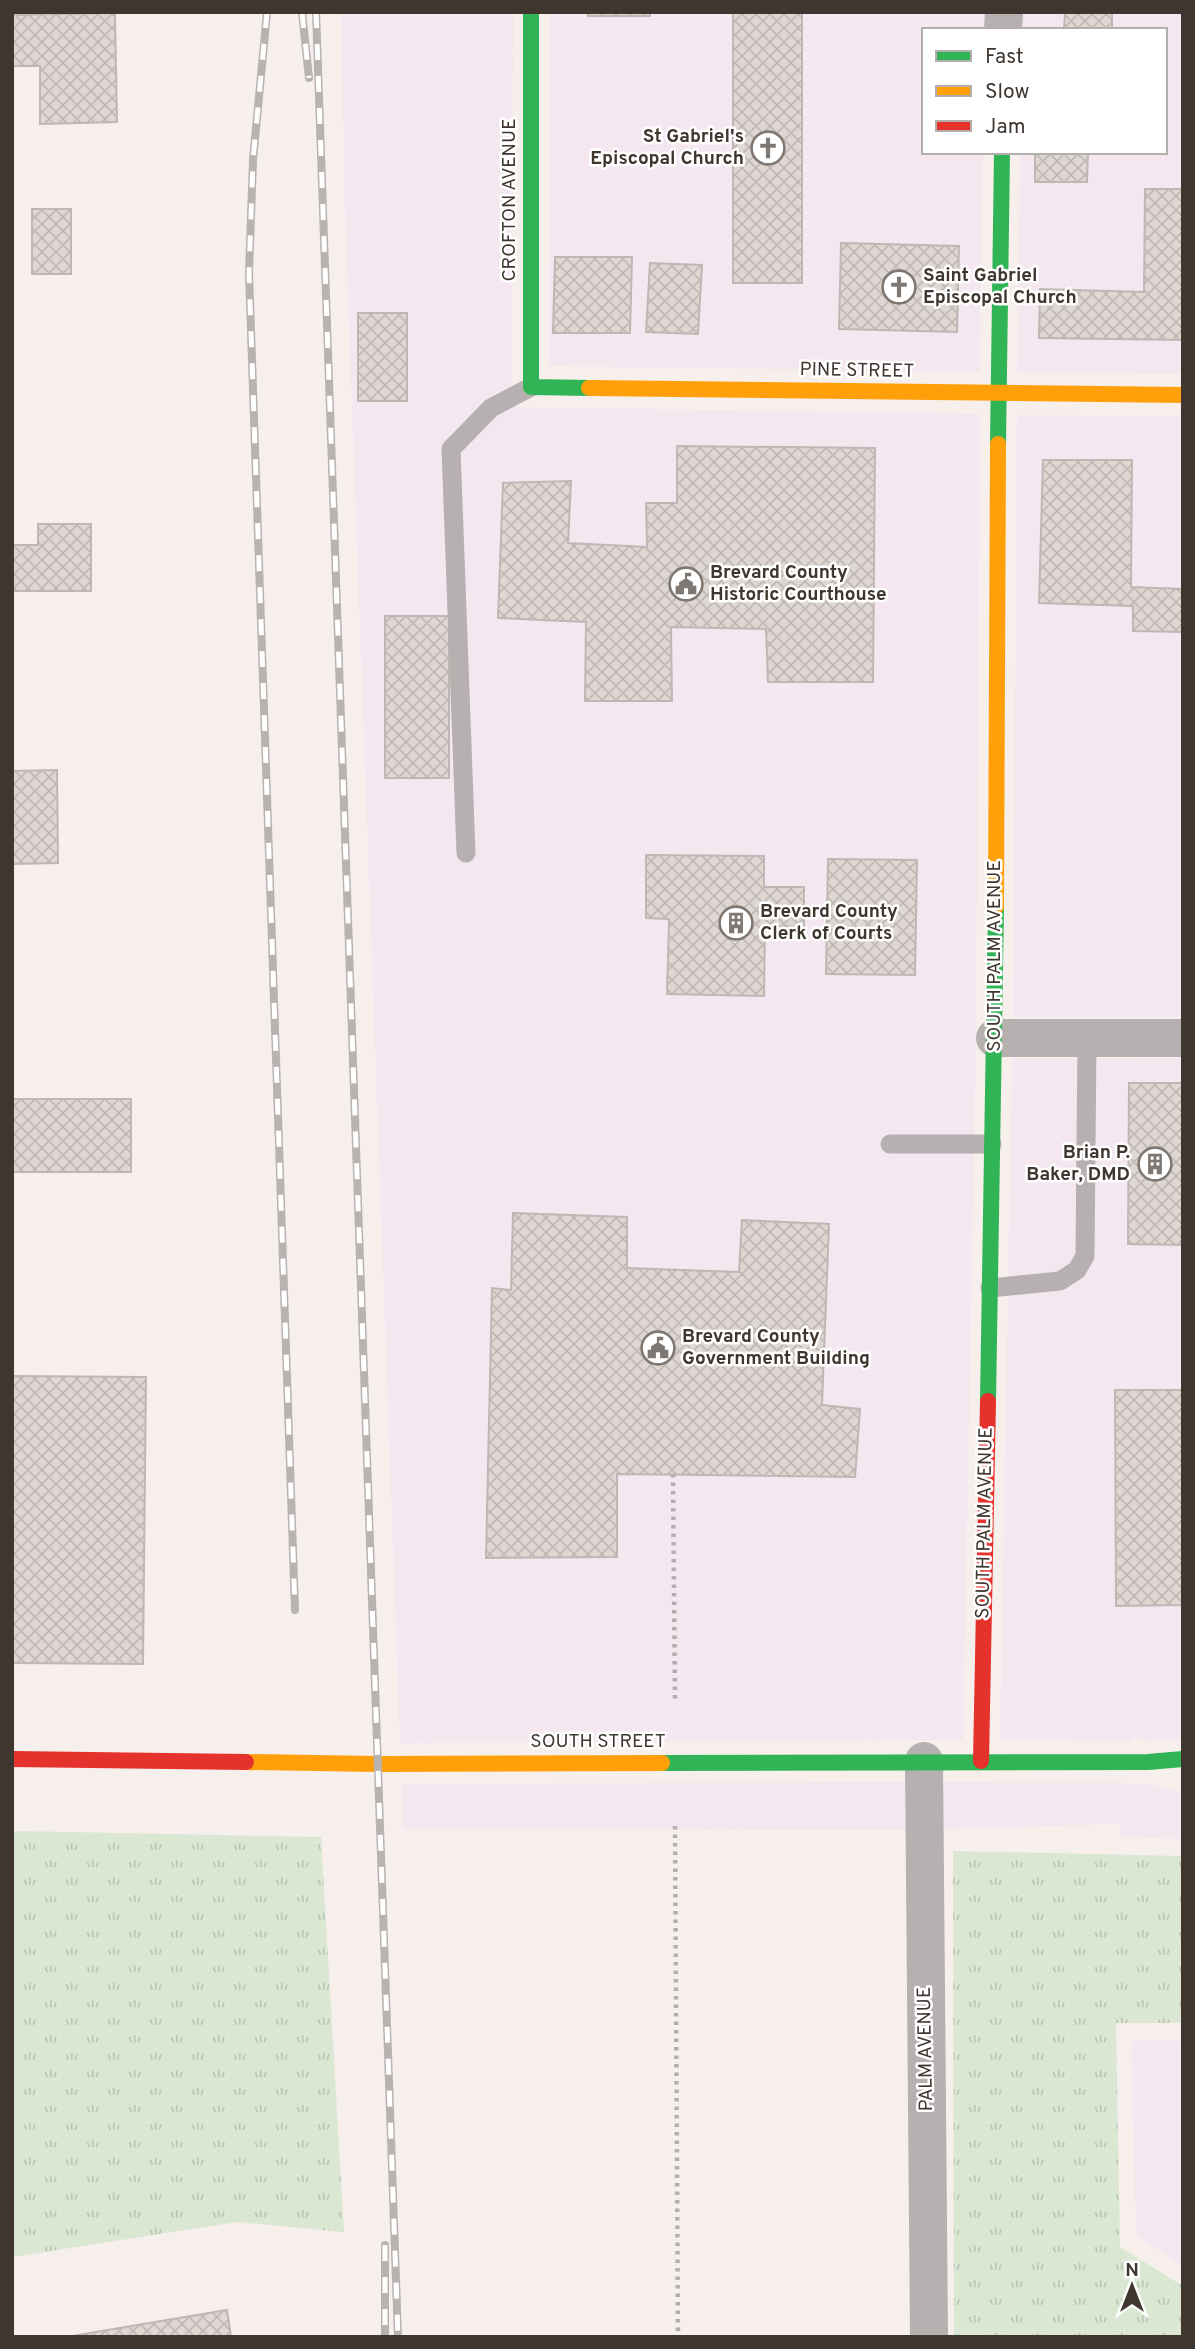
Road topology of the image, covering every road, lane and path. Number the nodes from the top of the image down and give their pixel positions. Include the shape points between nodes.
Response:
1 (531, 12) edge
2 (1002, 154) edge
3 (531, 387) junction
4 (998, 394) junction
5 (1183, 395) edge
6 (466, 853) dead end
7 (995, 1038) junction
8 (1183, 1038) edge
9 (1087, 1039) junction
10 (890, 1144) dead end
11 (992, 1144) junction
12 (990, 1289) junction
13 (673, 1474) dead end
14 (675, 1700) dead end
15 (12, 1759) edge
16 (1183, 1759) edge
17 (981, 1760) junction
18 (923, 1761) junction
19 (1148, 1762) junction
20 (1183, 1772) edge
21 (675, 1826) dead end
22 (678, 2337) edge
23 (929, 2337) edge

1 - 3 street, CROFTON AVENUE
2 - 4 street, SOUTH PALM AVENUE
3 - 4 street, PINE STREET
3 - 6 lane via 491,408 451,449
4 - 5 street, PINE STREET
4 - 7 street, SOUTH PALM AVENUE
7 - 9 street
7 - 11 street, SOUTH PALM AVENUE
8 - 9 street
9 - 12 lane via 1085,1256 1077,1270 1060,1281
10 - 11 lane
11 - 12 street, SOUTH PALM AVENUE
12 - 17 street, SOUTH PALM AVENUE
13 - 14 path
15 - 18 street, SOUTH STREET
16 - 19 street, SOUTH STREET
17 - 18 street, SOUTH STREET
17 - 19 street, SOUTH STREET
18 - 23 street, PALM AVENUE
19 - 20 street
21 - 22 path

